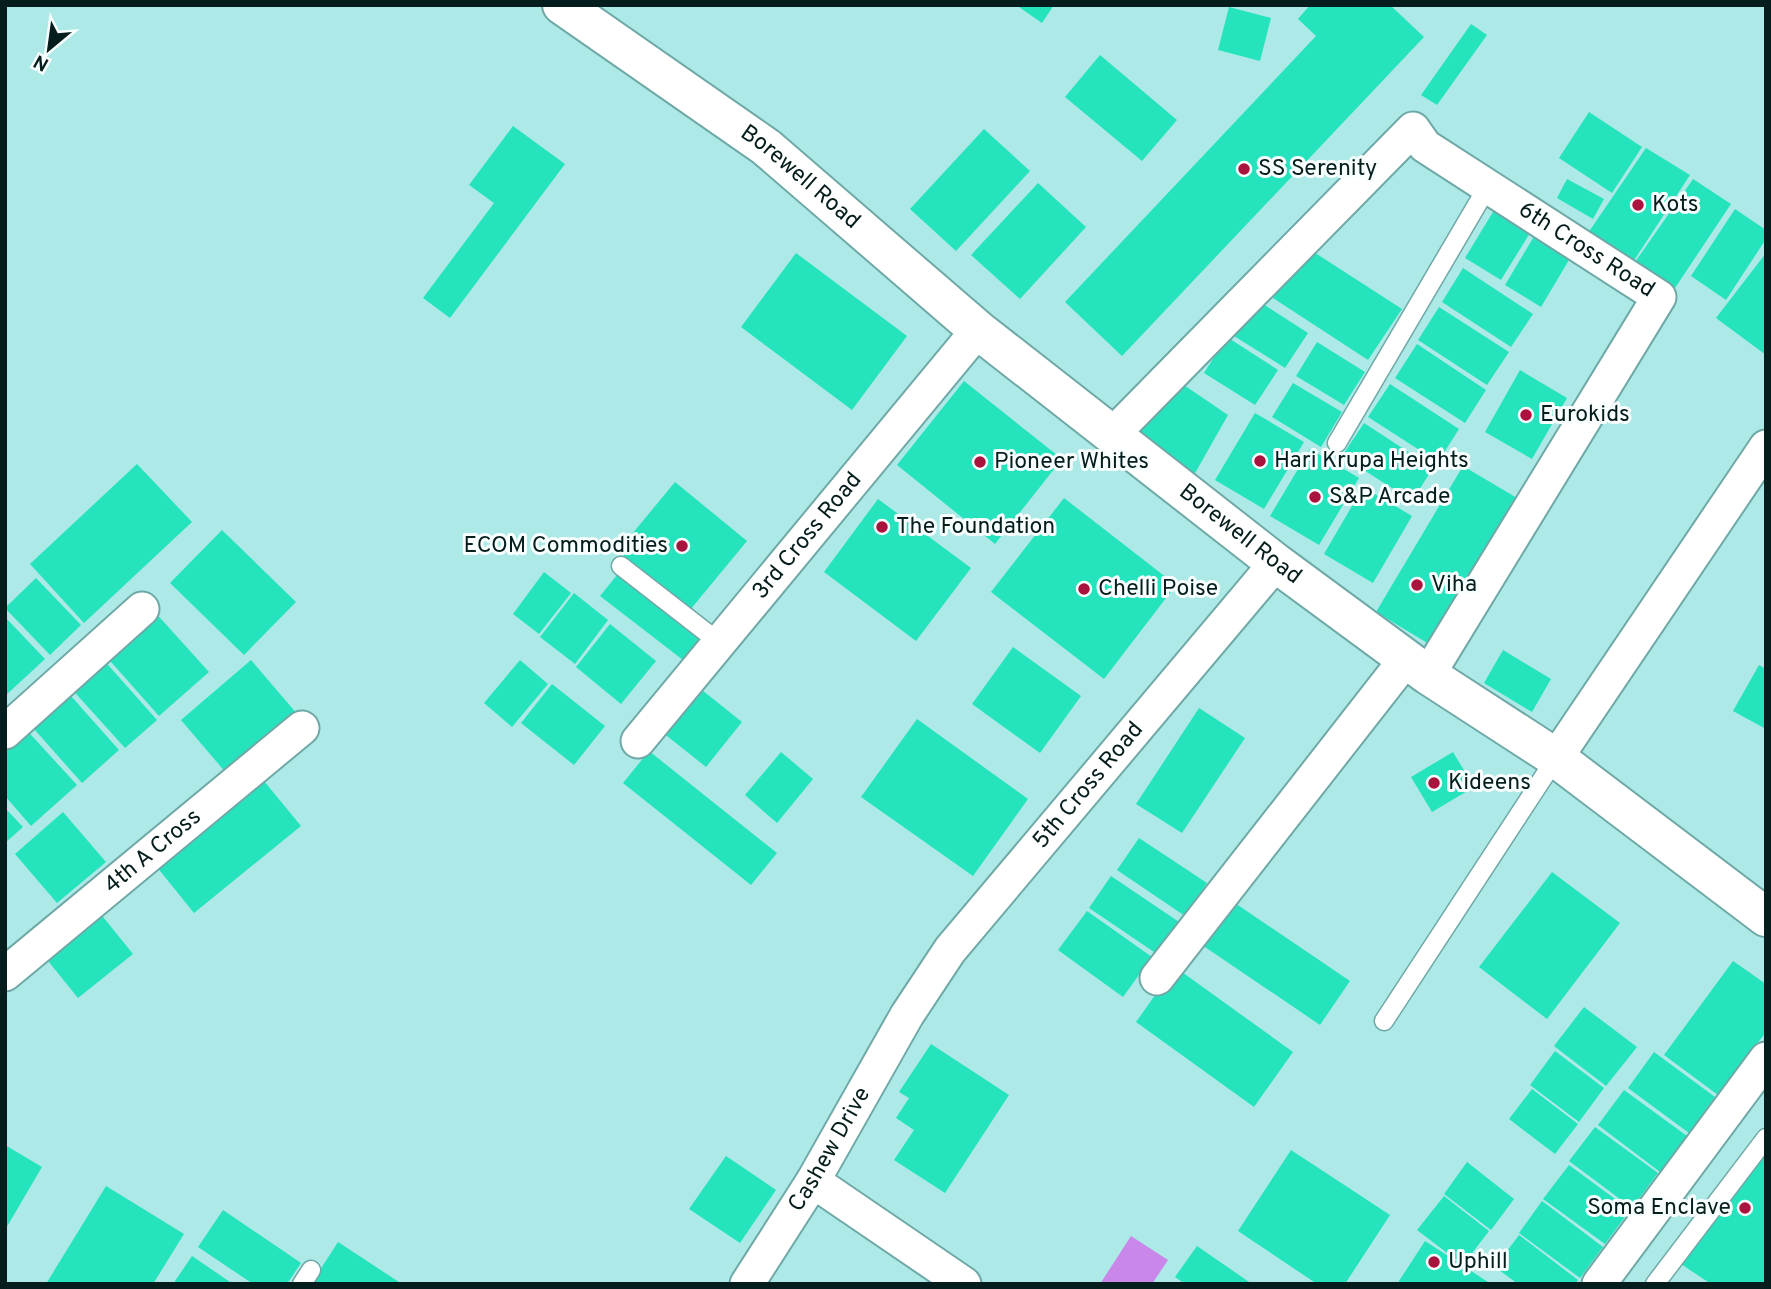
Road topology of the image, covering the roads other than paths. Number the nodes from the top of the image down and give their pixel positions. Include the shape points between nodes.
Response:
1 (562, 5) edge
2 (1488, 186) junction
3 (978, 330) junction
4 (1112, 435) junction
5 (1337, 443) dead end
6 (1766, 447) edge
7 (1276, 563) junction
8 (621, 566) dead end
9 (142, 609) dead end
10 (720, 643) junction
11 (1417, 667) junction
12 (302, 728) dead end
13 (5, 732) edge
14 (638, 741) dead end
15 (1556, 758) junction
16 (1766, 917) edge
17 (5, 974) edge
18 (1157, 978) dead end
19 (907, 1015) joint
20 (1384, 1021) dead end
21 (1766, 1059) edge
22 (1766, 1138) edge
23 (813, 1181) junction
24 (747, 1284) edge
25 (964, 1284) edge
26 (1599, 1284) edge
27 (1655, 1284) edge

1 - 3 street, Borewell Road via 766,147
2 - 4 street, 6th Cross Road via 1425,146 1413,129
2 - 5 lane
2 - 11 street, 6th Cross Road via 1659,297
3 - 4 street, Borewell Road
3 - 10 street, 3rd Cross Road
4 - 7 street, Borewell Road
6 - 15 street
7 - 11 street, Borewell Road
7 - 19 street, 5th Cross Road via 950,950
8 - 10 lane
9 - 13 street
10 - 14 street, 3rd Cross Road
11 - 15 street, Borewell Road
11 - 18 street
12 - 17 street, 4th A Cross
15 - 16 street, Borewell Road
15 - 20 lane
19 - 23 street, Cashew Drive
21 - 26 street
22 - 27 lane
23 - 24 street, Cashew Drive
23 - 25 street

